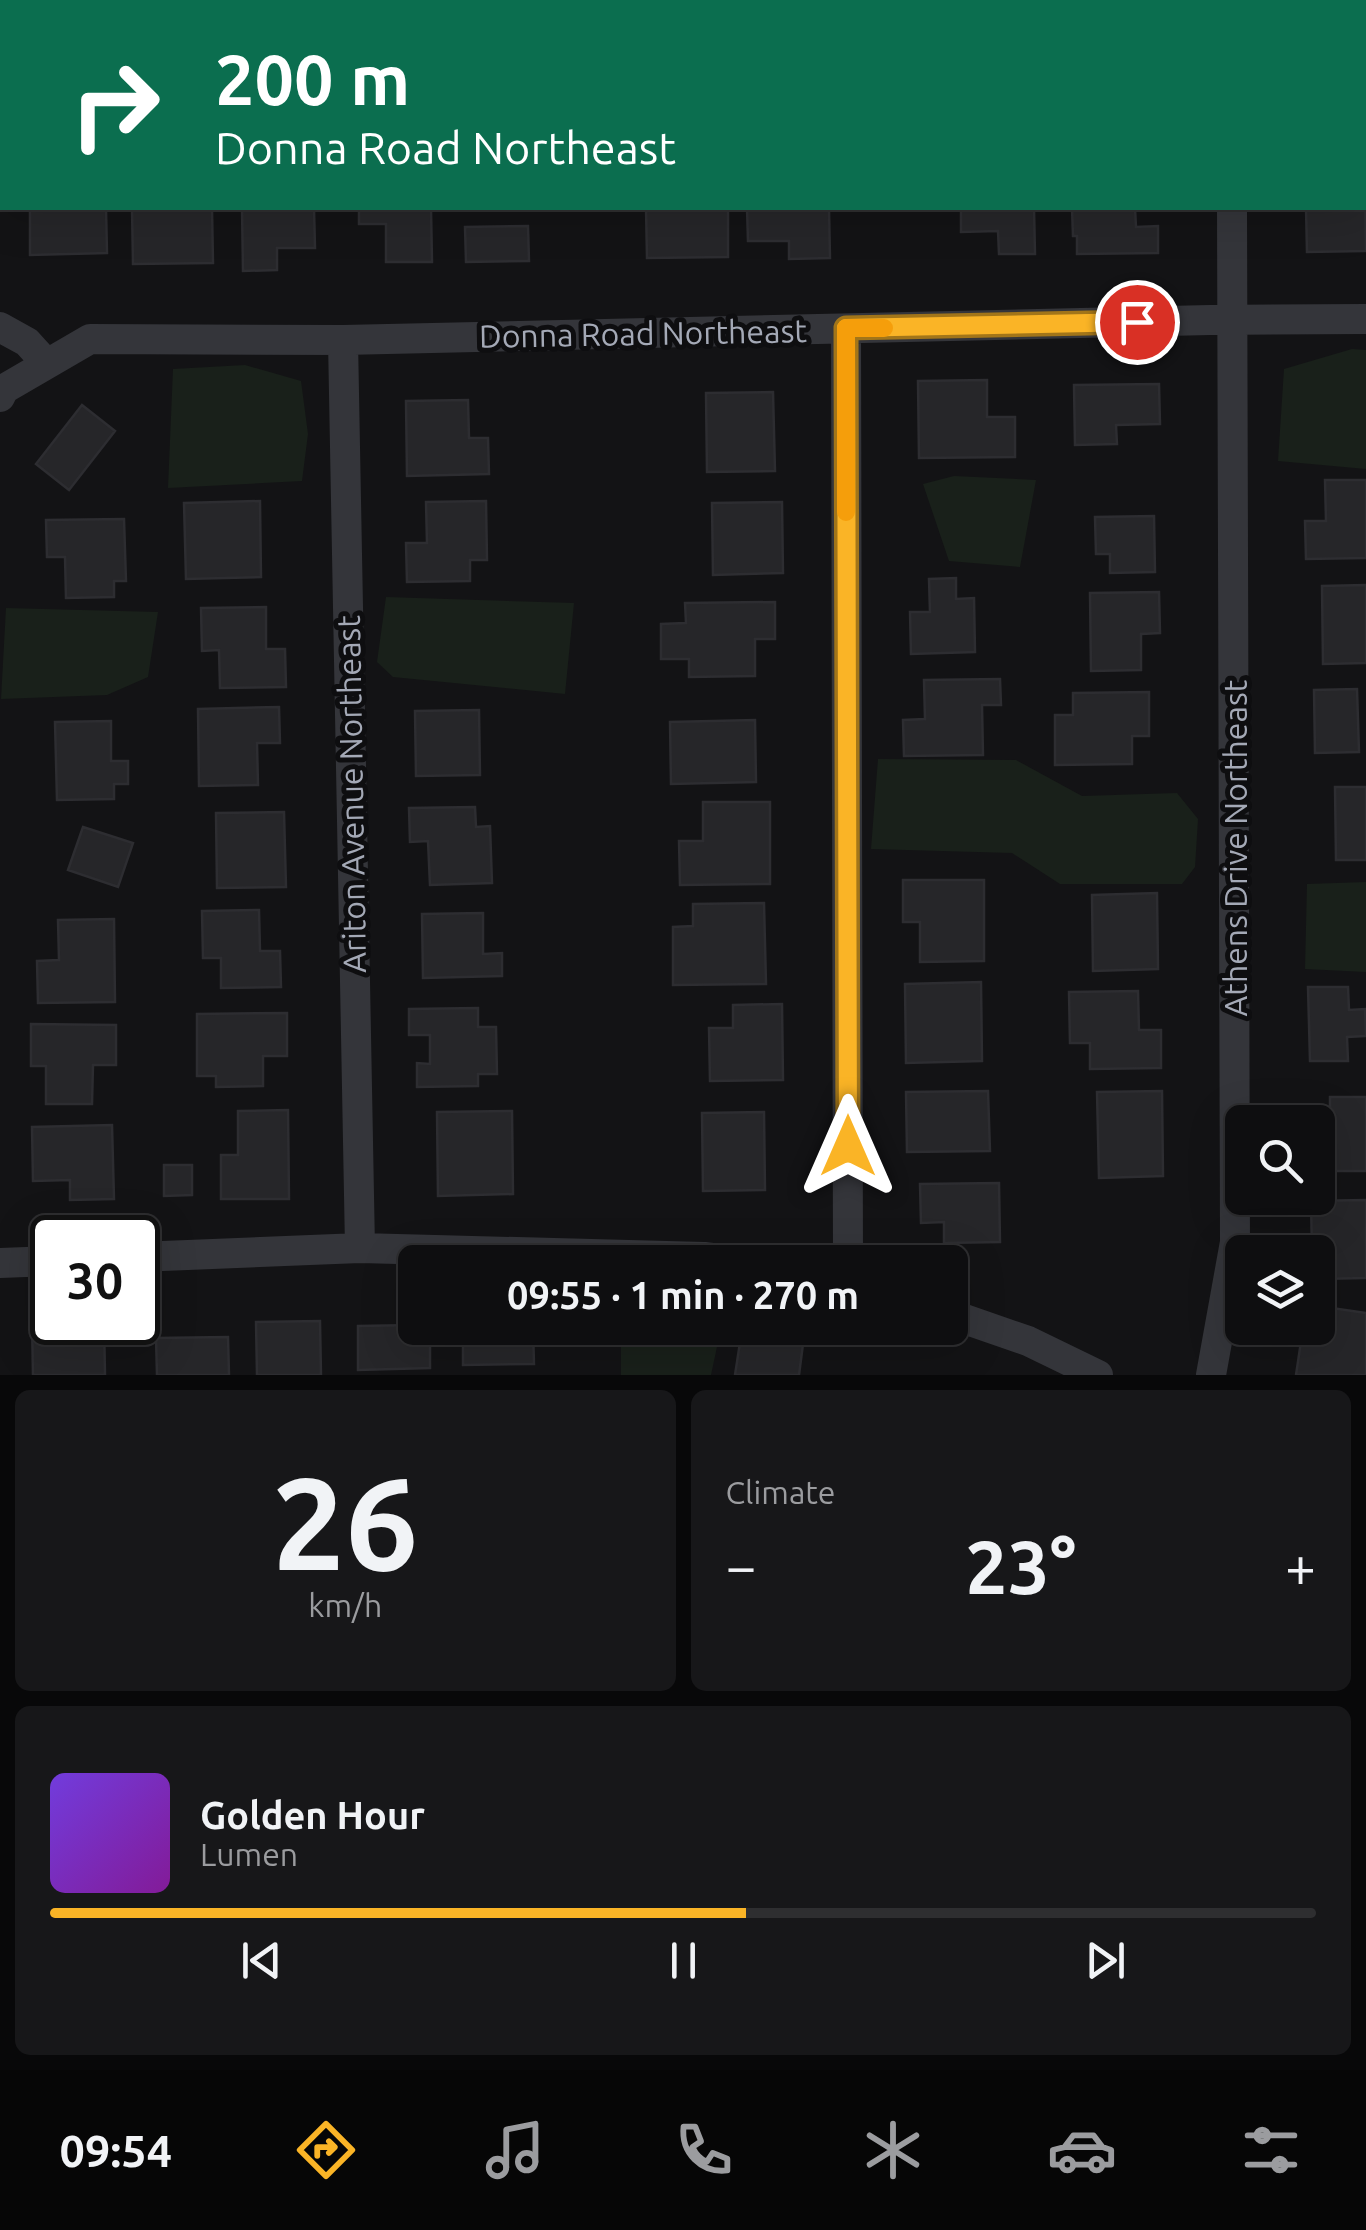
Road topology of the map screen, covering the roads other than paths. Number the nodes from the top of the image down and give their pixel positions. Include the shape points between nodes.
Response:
1 (1232, 210) edge
2 (1366, 319) edge
3 (1234, 320) junction
4 (0, 327) edge
5 (846, 328) junction
6 (343, 340) junction
7 (46, 364) junction
8 (0, 396) edge
9 (848, 1245) edge
10 (360, 1248) junction
11 (398, 1249) edge
12 (160, 1257) edge
13 (30, 1262) edge
14 (0, 1263) edge
15 (968, 1320) edge
16 (1098, 1375) edge
17 (1211, 1375) edge

1 - 3 street, Athens Drive Northeast
2 - 3 street, Donna Road Northeast
3 - 5 street, Donna Road Northeast
3 - 17 street, Athens Drive Northeast via 1236,1242
4 - 7 street via 28,342
5 - 6 street, Donna Road Northeast
5 - 9 street
6 - 7 street, Donna Road Northeast via 90,340
6 - 10 street, Ariton Avenue Northeast
7 - 8 street, Donna Road Northeast
10 - 11 street
10 - 12 street
13 - 14 street
15 - 16 street

